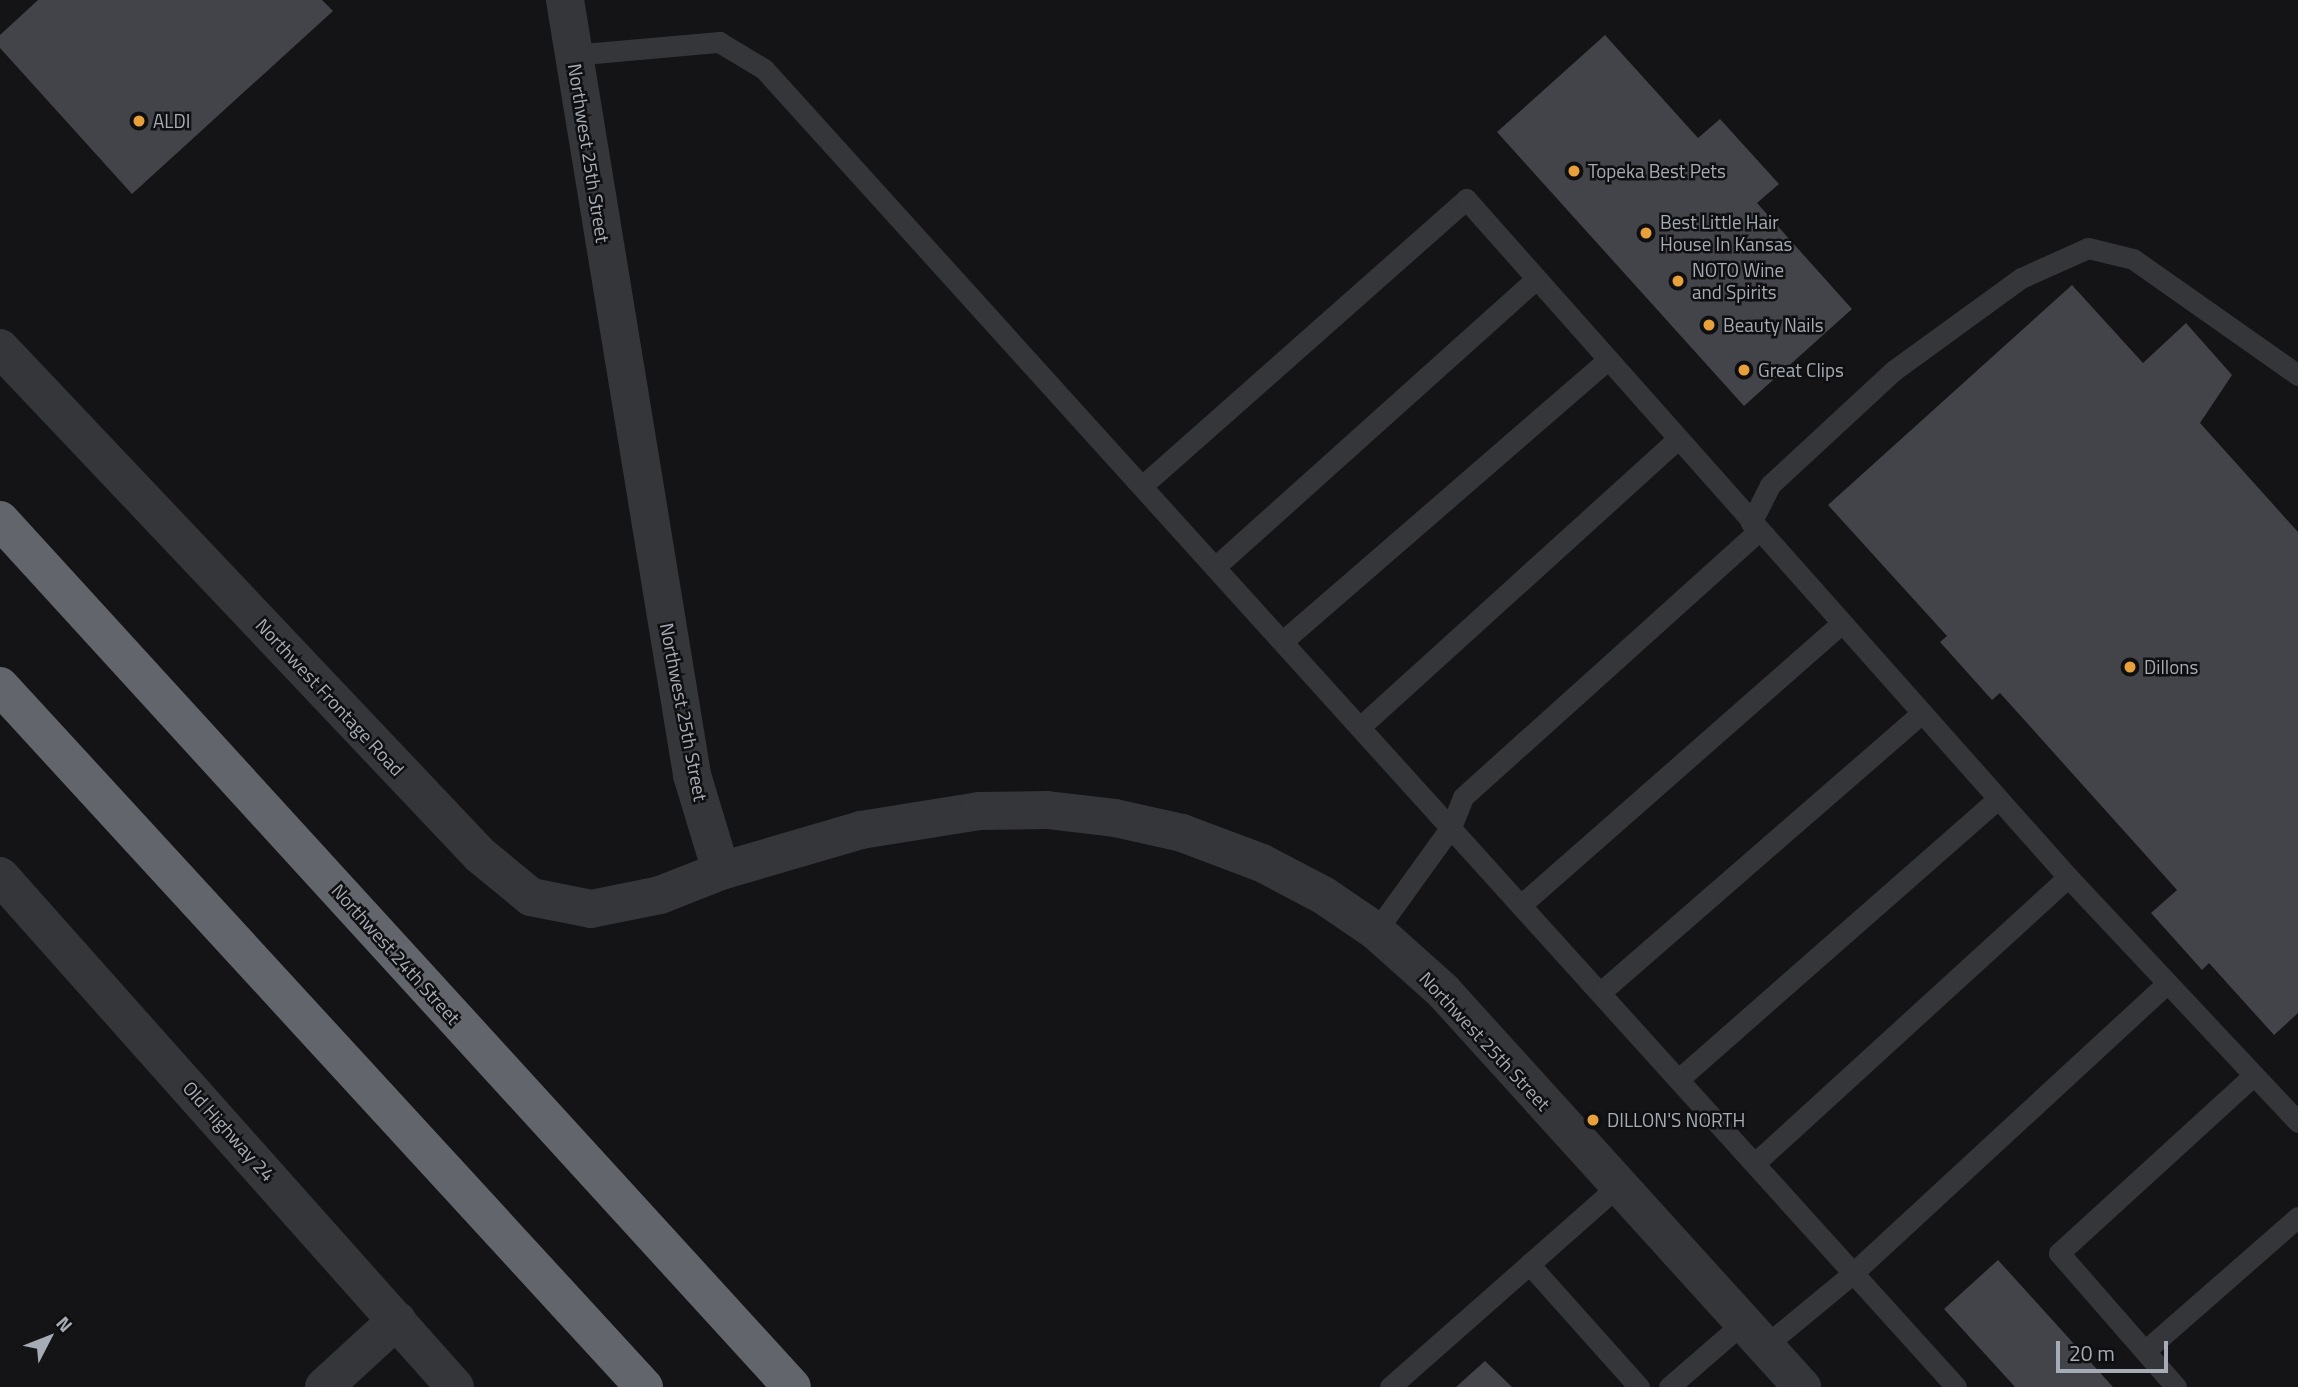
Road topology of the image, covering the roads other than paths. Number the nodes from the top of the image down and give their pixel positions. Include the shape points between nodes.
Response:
1 (565, 0) edge
2 (572, 55) junction
3 (1536, 279) junction
4 (0, 348) edge
5 (1607, 360) junction
6 (2298, 375) edge
7 (1678, 439) junction
8 (1142, 486) junction
9 (0, 520) edge
10 (1755, 527) junction
11 (1215, 567) junction
12 (1841, 624) junction
13 (1283, 641) junction
14 (0, 686) edge
15 (1922, 714) junction
16 (1360, 727) junction
17 (1998, 799) junction
18 (1451, 827) junction
19 (721, 871) junction
20 (0, 876) edge
21 (2068, 877) junction
22 (1522, 904) junction
23 (1376, 932) junction
24 (2166, 984) junction
25 (1602, 992) junction
26 (2254, 1075) junction
27 (1680, 1078) junction
28 (2297, 1118) edge
29 (1755, 1163) junction
30 (1618, 1186) junction
31 (2298, 1217) edge
32 (1529, 1264) junction
33 (1852, 1273) junction
34 (397, 1320) junction
35 (1755, 1334) junction
36 (2147, 1350) junction
37 (324, 1387) edge
38 (455, 1387) edge
39 (644, 1387) edge
40 (792, 1387) edge
41 (1390, 1387) edge
42 (1639, 1387) edge
43 (1669, 1387) edge
44 (1802, 1387) edge
45 (1956, 1387) edge
46 (2176, 1387) edge

1 - 2 street, Northwest 25th Street
2 - 8 lane via 719,42 764,69
2 - 19 street, Northwest 25th Street via 692,775
3 - 5 lane
3 - 8 lane via 1466,199
3 - 11 lane
4 - 19 street, Northwest Frontage Road via 480,855 531,897 591,909 660,895
5 - 7 lane
5 - 13 lane
6 - 10 lane via 2133,259 2088,248 2021,278 1893,371 1770,485
7 - 10 lane
7 - 16 lane
8 - 11 lane
9 - 40 highway, Northwest 24th Street
10 - 12 lane
10 - 18 lane via 1463,797
11 - 13 lane
12 - 15 lane
12 - 22 lane
13 - 16 lane
14 - 39 highway
15 - 17 lane
15 - 25 lane
16 - 18 lane
17 - 21 lane
17 - 27 lane
18 - 22 lane
18 - 23 lane
19 - 23 street, Northwest 25th Street via 894,822 979,811 1047,810 1115,818 1182,833 1262,863 1323,895
20 - 34 street, Old Highway 24
21 - 24 lane
21 - 29 lane
22 - 25 lane
23 - 30 street, Northwest 25th Street via 1443,991
24 - 26 lane
24 - 33 lane
25 - 27 lane
26 - 28 lane
26 - 36 lane via 2059,1253
27 - 29 lane
29 - 33 lane
30 - 32 lane
30 - 35 street, Northwest 25th Street
31 - 36 lane
32 - 41 lane
32 - 42 lane
33 - 35 lane
33 - 45 lane
34 - 37 street
34 - 38 street, Old Highway 24
35 - 43 lane
35 - 44 street, Northwest 25th Street
36 - 46 lane

